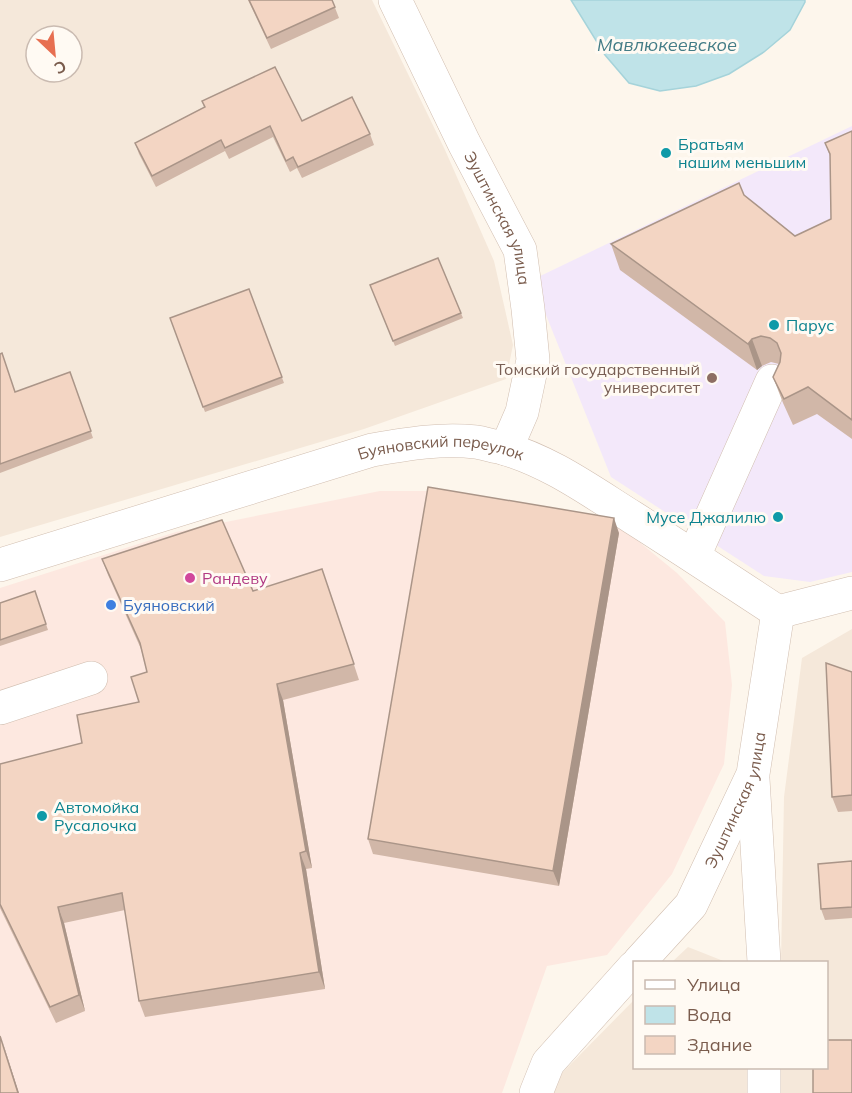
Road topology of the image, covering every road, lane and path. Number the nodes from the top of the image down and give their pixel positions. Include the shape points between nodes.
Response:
1 (395, 0) edge
2 (772, 381) edge
3 (506, 449) junction
4 (694, 556) junction
5 (0, 565) edge
6 (852, 593) edge
7 (778, 612) junction
8 (91, 678) dead end
9 (0, 708) edge
10 (753, 774) junction
11 (641, 961) edge
12 (764, 961) edge
13 (633, 968) edge
14 (764, 1069) edge
15 (536, 1093) edge
16 (764, 1093) edge

1 - 3 street, Эуштинская улица via 520,250 533,360 522,412
2 - 4 street
3 - 4 street, Буяновский переулок via 565,474
3 - 5 street, Буяновский переулок via 478,442 441,440 372,450
4 - 7 street, Буяновский переулок
6 - 7 street
7 - 10 street, Эуштинская улица
8 - 9 street
10 - 11 street, Эуштинская улица via 691,905
10 - 12 street
13 - 15 street via 548,1063
14 - 16 street

